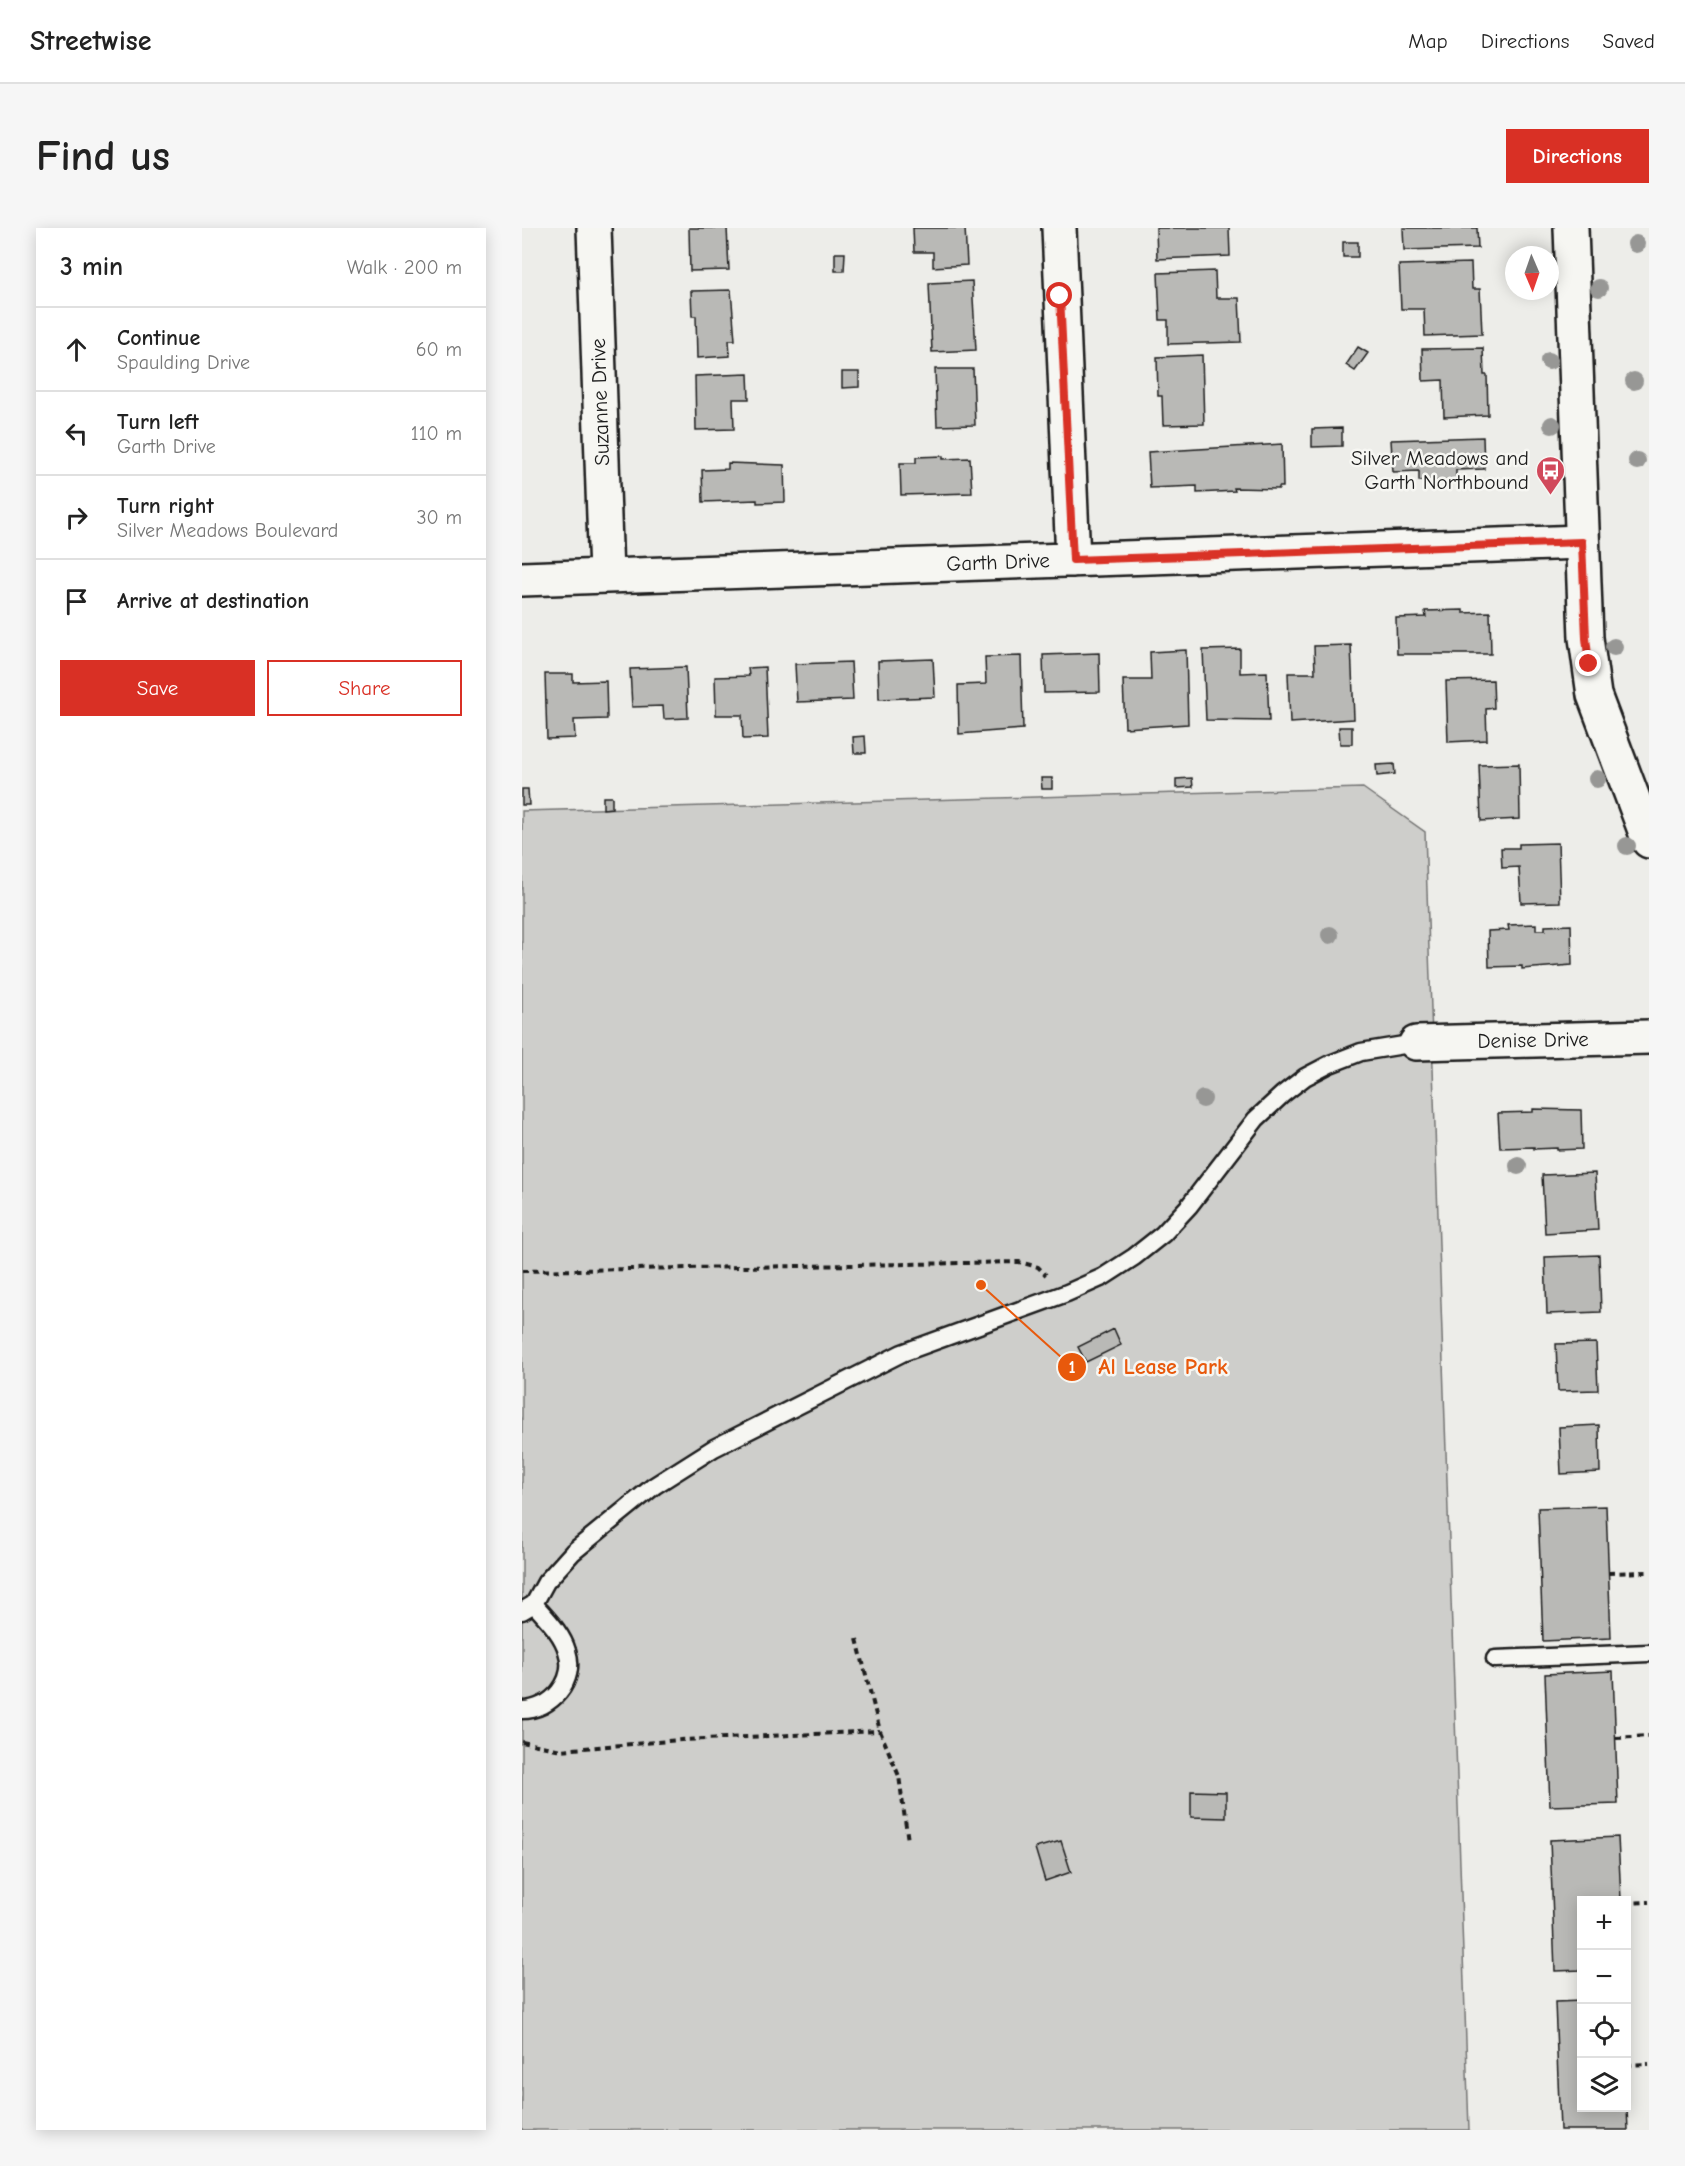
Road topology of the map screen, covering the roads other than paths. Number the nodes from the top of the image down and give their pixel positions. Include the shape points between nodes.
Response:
1 (594, 228) edge
2 (1059, 228) edge
3 (1571, 228) edge
4 (1582, 542) junction
5 (1073, 560) junction
6 (606, 575) junction
7 (522, 579) edge
8 (1649, 841) edge
9 (1649, 1037) edge
10 (1416, 1043) joint
11 (528, 1608) edge
12 (1649, 1653) edge
13 (1495, 1659) dead end
14 (522, 1710) edge

1 - 6 street, Suzanne Drive
2 - 5 street
3 - 4 street
4 - 5 street, Garth Drive
4 - 8 street via 1586,638 1594,695
5 - 6 street, Garth Drive
6 - 7 street, Garth Drive
9 - 10 street, Denise Drive
10 - 11 lane via 1361,1052 1305,1077 1256,1119 1163,1234 1103,1276 902,1353 714,1448 654,1486 573,1552
11 - 14 lane via 565,1645 569,1660 568,1676 554,1698 531,1710
12 - 13 lane

